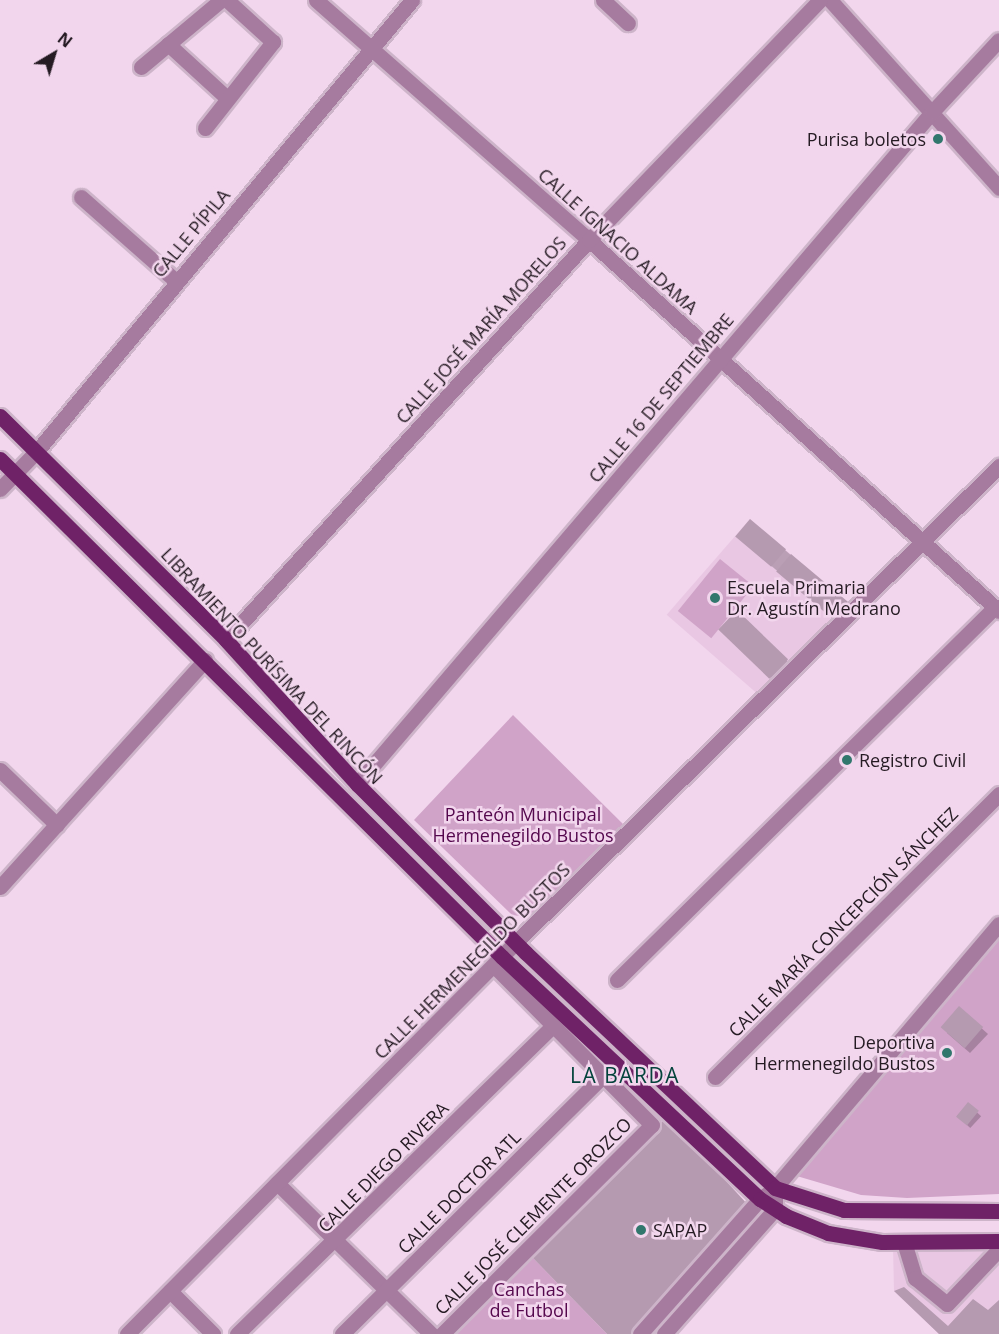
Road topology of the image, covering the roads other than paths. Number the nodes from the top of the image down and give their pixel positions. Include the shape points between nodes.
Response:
1 (221, 0) edge
2 (227, 0) edge
3 (316, 0) edge
4 (412, 0) edge
5 (603, 0) edge
6 (820, 0) edge
7 (830, 0) edge
8 (628, 23) dead end
9 (999, 40) edge
10 (168, 44) junction
11 (371, 51) junction
12 (141, 67) dead end
13 (227, 98) junction
14 (932, 112) junction
15 (205, 128) dead end
16 (999, 188) edge
17 (81, 197) dead end
18 (589, 240) junction
19 (176, 281) junction
20 (720, 359) junction
21 (0, 417) edge
22 (36, 452) junction
23 (0, 459) edge
24 (999, 466) edge
25 (15, 473) junction
26 (0, 489) edge
27 (924, 544) junction
28 (997, 609) edge
29 (226, 640) junction
30 (205, 660) junction
31 (0, 770) edge
32 (357, 784) junction
33 (999, 794) edge
34 (57, 825) junction
35 (0, 887) edge
36 (999, 924) edge
37 (515, 943) junction
38 (498, 961) junction
39 (617, 980) dead end
40 (553, 1026) junction
41 (603, 1076) junction
42 (715, 1077) dead end
43 (277, 1183) junction
44 (775, 1188) junction
45 (760, 1199) junction
46 (775, 1209) junction
47 (999, 1211) edge
48 (338, 1239) junction
49 (999, 1241) edge
50 (904, 1242) junction
51 (999, 1249) edge
52 (389, 1289) junction
53 (170, 1290) junction
54 (127, 1334) edge
55 (213, 1334) edge
56 (237, 1334) edge
57 (342, 1334) edge
58 (431, 1334) edge
59 (442, 1334) edge
60 (640, 1334) edge
61 (664, 1334) edge

1 - 10 street
2 - 13 street via 273,42
3 - 11 street, CALLE IGNACIO ALDAMA
4 - 11 street, CALLE PÍPILA
5 - 8 street
6 - 18 street, CALLE JOSÉ MARÍA MORELOS
7 - 14 street
9 - 14 street, CALLE 16 DE SEPTIEMBRE
10 - 12 street
10 - 13 street
11 - 18 street, CALLE IGNACIO ALDAMA
11 - 19 street, CALLE PÍPILA
13 - 15 street
14 - 16 street
14 - 20 street, CALLE 16 DE SEPTIEMBRE
17 - 19 street
18 - 20 street, CALLE IGNACIO ALDAMA
18 - 29 street, CALLE JOSÉ MARÍA MORELOS
19 - 22 street, CALLE PÍPILA
20 - 27 street, CALLE IGNACIO ALDAMA
20 - 32 street, CALLE 16 DE SEPTIEMBRE
21 - 22 main road, LIBRAMIENTO PURÍSIMA DEL RINCÓN
22 - 25 street, CALLE PÍPILA
22 - 29 main road, LIBRAMIENTO PURÍSIMA DEL RINCÓN
23 - 25 main road
24 - 27 street, CALLE HERMENEGILDO BUSTOS
25 - 26 street, CALLE PÍPILA
25 - 30 main road
27 - 28 street, CALLE IGNACIO ALDAMA
27 - 37 street, CALLE HERMENEGILDO BUSTOS
28 - 39 street
29 - 32 main road, LIBRAMIENTO PURÍSIMA DEL RINCÓN
30 - 34 street
30 - 38 main road
31 - 34 street
32 - 37 main road, LIBRAMIENTO PURÍSIMA DEL RINCÓN
33 - 42 street, CALLE MARÍA CONCEPCIÓN SÁNCHEZ
34 - 35 street
36 - 44 street
37 - 38 street, CALLE HERMENEGILDO BUSTOS
37 - 44 main road, LIBRAMIENTO PURÍSIMA DEL RINCÓN
38 - 40 street
38 - 43 street, CALLE HERMENEGILDO BUSTOS
38 - 45 main road
40 - 41 street
40 - 48 street, CALLE DIEGO RIVERA
41 - 52 street, CALLE DOCTOR ATL
41 - 59 street, CALLE JOSÉ CLEMENTE OROZCO via 652,1125
43 - 48 street
43 - 53 street, CALLE HERMENEGILDO BUSTOS
44 - 45 street
44 - 46 street
44 - 47 main road via 844,1210
45 - 46 main road
45 - 60 street
46 - 50 main road via 828,1233
46 - 61 street
48 - 52 street
48 - 56 street, CALLE DIEGO RIVERA
49 - 50 main road
50 - 51 street via 915,1278 947,1304
52 - 57 street, CALLE DOCTOR ATL
52 - 58 street
53 - 54 street, CALLE HERMENEGILDO BUSTOS
53 - 55 street

